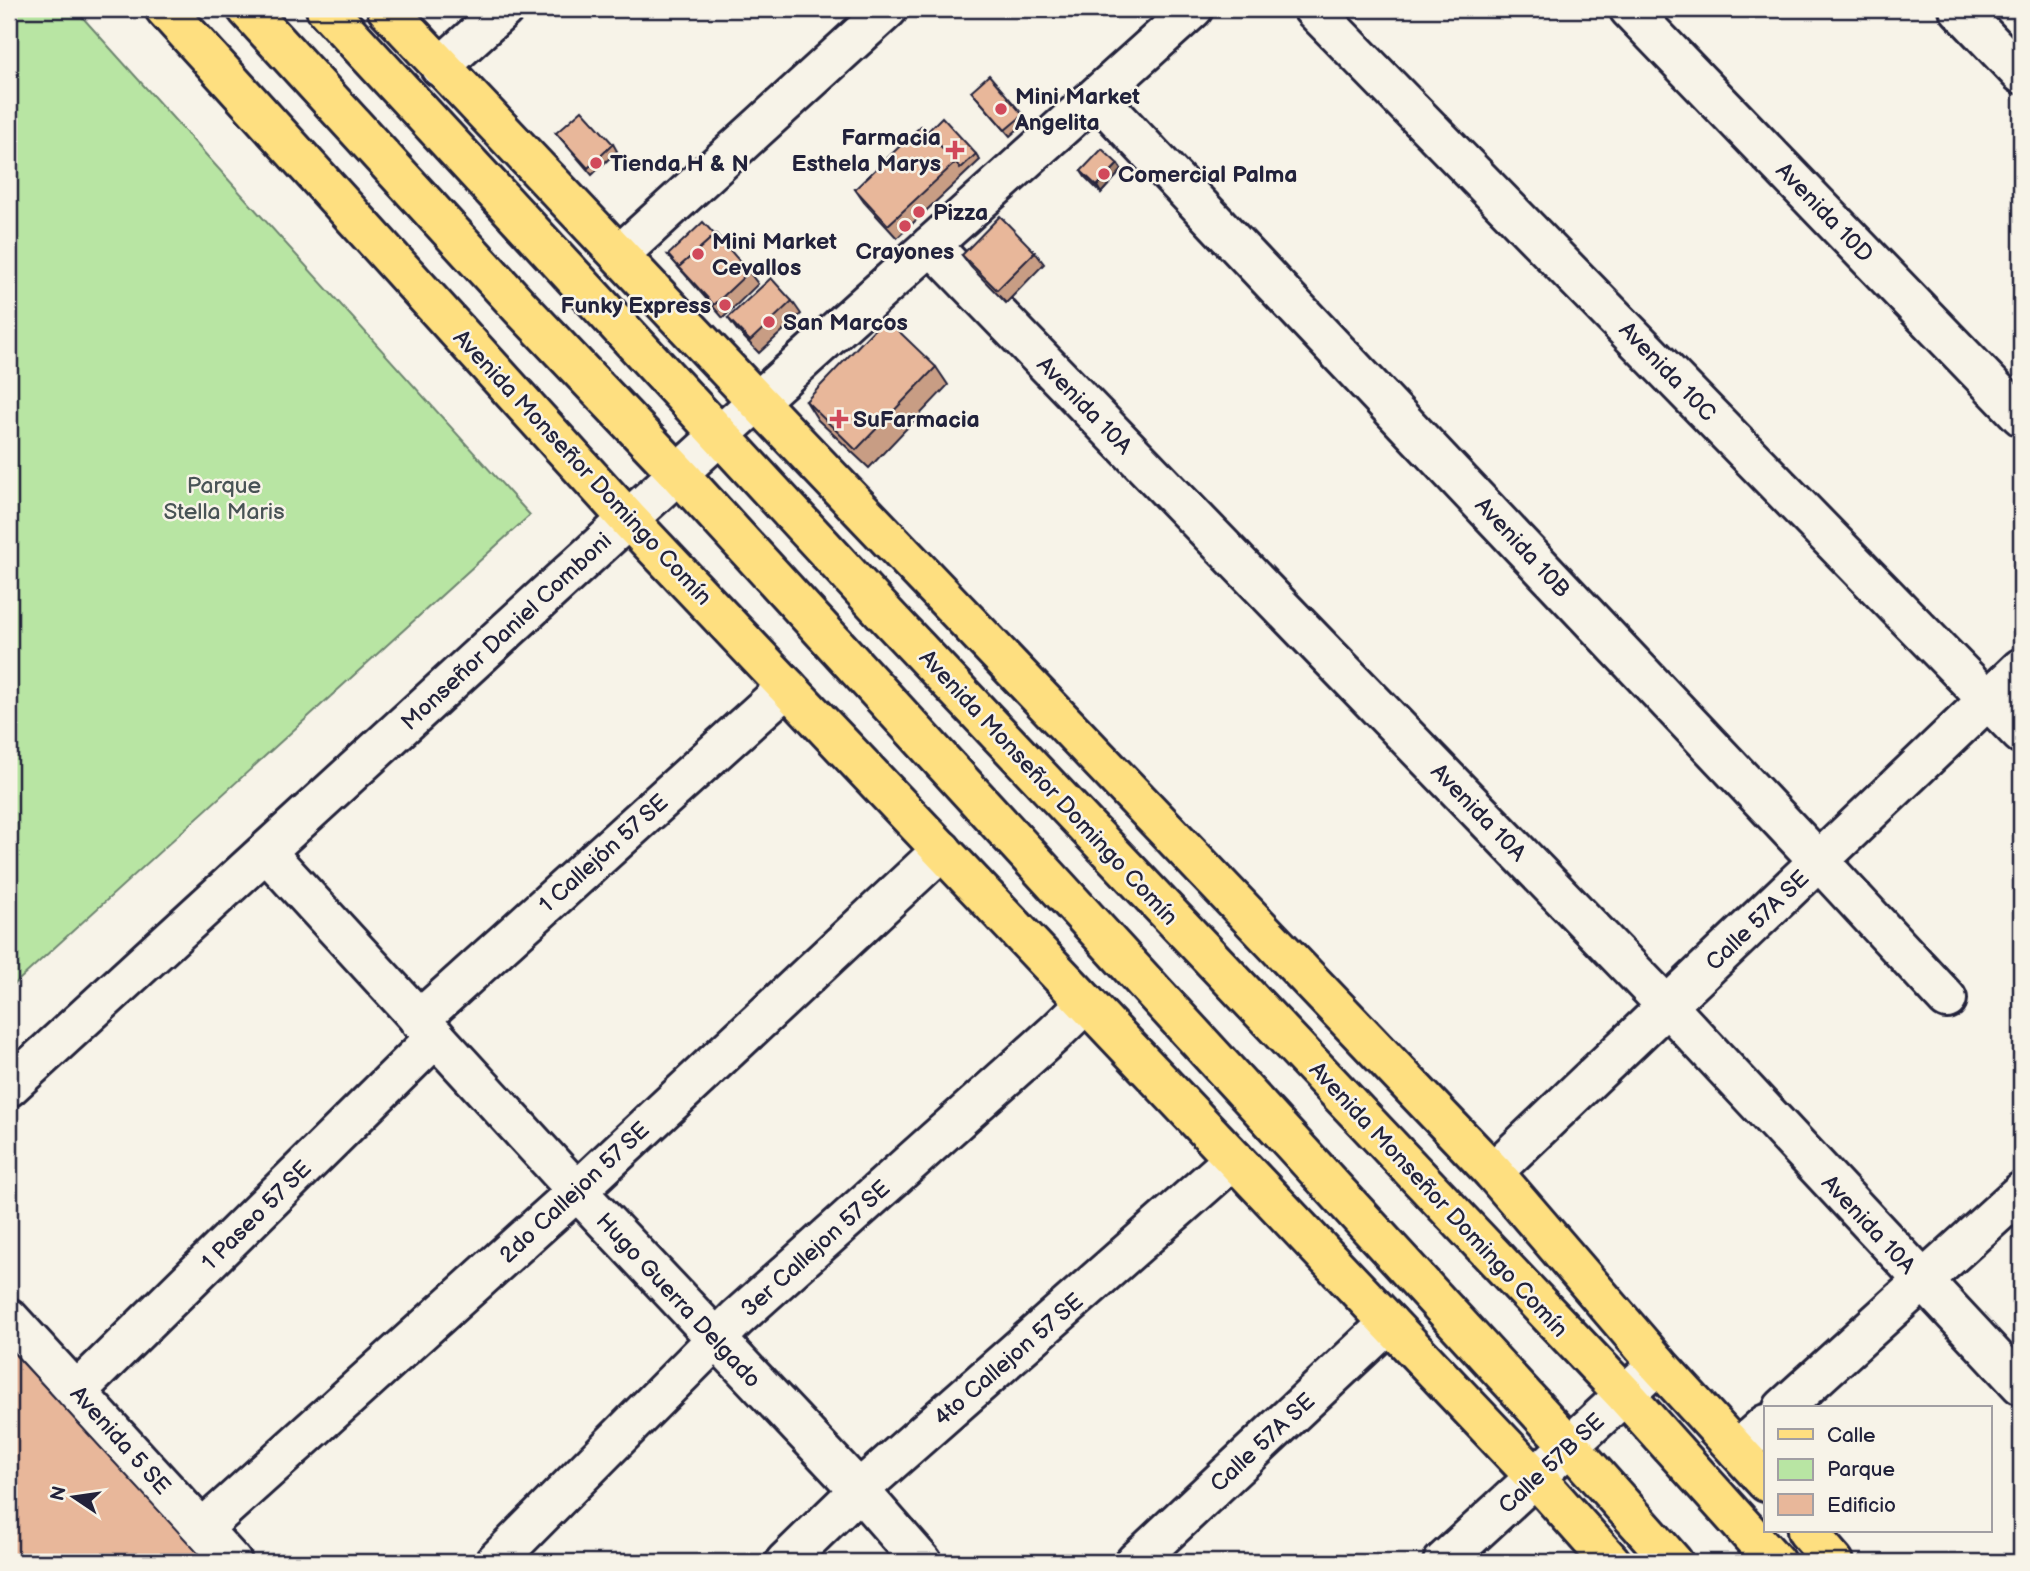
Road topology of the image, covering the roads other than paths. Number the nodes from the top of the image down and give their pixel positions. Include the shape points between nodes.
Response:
1 (165, 9) edge
2 (247, 9) edge
3 (326, 9) edge
4 (387, 9) edge
5 (504, 9) edge
6 (888, 9) edge
7 (1193, 9) edge
8 (1313, 9) edge
9 (1629, 9) edge
10 (1959, 9) edge
11 (440, 67) junction
12 (2021, 74) edge
13 (1097, 97) junction
14 (931, 246) junction
15 (620, 254) junction
16 (757, 401) junction
17 (2021, 416) edge
18 (719, 436) junction
19 (678, 473) junction
20 (628, 519) junction
21 (2021, 668) edge
22 (787, 687) junction
23 (1988, 699) junction
24 (2021, 734) edge
25 (942, 850) junction
26 (266, 852) junction
27 (1819, 861) junction
28 (1947, 999) dead end
29 (1086, 1003) junction
30 (1667, 1006) junction
31 (428, 1029) junction
32 (9, 1087) edge
33 (1234, 1159) junction
34 (1493, 1172) junction
35 (577, 1191) junction
36 (2021, 1192) edge
37 (1923, 1281) junction
38 (9, 1318) edge
39 (1389, 1323) junction
40 (716, 1339) junction
41 (1658, 1364) junction
42 (2021, 1385) edge
43 (76, 1392) junction
44 (1625, 1395) junction
45 (1785, 1406) edge
46 (1764, 1426) edge
47 (1570, 1446) junction
48 (1737, 1450) junction
49 (1536, 1478) junction
50 (1764, 1480) edge
51 (859, 1490) junction
52 (202, 1529) junction
53 (1808, 1532) edge
54 (233, 1562) edge
55 (495, 1562) edge
56 (785, 1562) edge
57 (922, 1562) edge
58 (1135, 1562) edge
59 (1443, 1562) edge
60 (1611, 1562) edge
61 (1673, 1562) edge
62 (1775, 1562) edge
63 (1834, 1562) edge

1 - 20 main road, Avenida Monseñor Domingo Comín
2 - 19 main road
3 - 18 main road, Avenida Monseñor Domingo Comín
4 - 11 main road
5 - 11 street
6 - 15 street
7 - 13 street, Monseñor Daniel Comboni
8 - 23 street, Avenida 10C
9 - 17 street, Avenida 10D
10 - 12 street
11 - 15 main road
13 - 14 street, Monseñor Daniel Comboni
13 - 27 street, Avenida 10B
14 - 16 street, Monseñor Daniel Comboni
14 - 30 street, Avenida 10A
15 - 16 main road
16 - 18 street, Monseñor Daniel Comboni
16 - 34 main road
18 - 19 street, Monseñor Daniel Comboni
18 - 44 main road, Avenida Monseñor Domingo Comín
19 - 20 street, Monseñor Daniel Comboni
19 - 47 main road
20 - 22 main road, Avenida Monseñor Domingo Comín
20 - 26 street, Monseñor Daniel Comboni
21 - 23 street, Calle 57A SE
22 - 25 main road, Avenida Monseñor Domingo Comín
22 - 31 street, 1 Callejón 57 SE
23 - 24 street, Avenida 10C
23 - 27 street, Calle 57A SE
25 - 29 main road, Avenida Monseñor Domingo Comín
25 - 35 street, 2do Callejon 57 SE
26 - 31 street, Hugo Guerra Delgado
26 - 32 street, Monseñor Daniel Comboni
27 - 28 street, Avenida 10B
27 - 30 street, Calle 57A SE
29 - 33 main road, Avenida Monseñor Domingo Comín
29 - 40 street, 3er Callejon 57 SE
30 - 34 street, Calle 57A SE
30 - 37 street, Avenida 10A
31 - 35 street, Hugo Guerra Delgado
31 - 43 street, 1 Paseo 57 SE
33 - 39 main road, Avenida Monseñor Domingo Comín
33 - 51 street, 4to Callejon 57 SE
34 - 41 main road
35 - 40 street, Hugo Guerra Delgado
35 - 52 street, 2do Callejon 57 SE
36 - 37 street
37 - 42 street, Avenida 10A
37 - 45 street
38 - 43 street, Avenida 5 SE
39 - 49 main road, Avenida Monseñor Domingo Comín
39 - 58 street, Calle 57A SE
40 - 51 street, Hugo Guerra Delgado
40 - 55 street, 3er Callejon 57 SE
41 - 44 street, Calle 57B SE
41 - 48 main road
43 - 52 street, Avenida 5 SE
44 - 47 street, Calle 57B SE
44 - 62 main road, Avenida Monseñor Domingo Comín
46 - 48 street
47 - 49 street, Calle 57B SE
47 - 61 main road
48 - 50 main road
49 - 59 street, Calle 57B SE
49 - 60 main road, Avenida Monseñor Domingo Comín
51 - 56 street, 4to Callejon 57 SE
51 - 57 street, Hugo Guerra Delgado
52 - 54 street, Avenida 5 SE
53 - 63 main road

